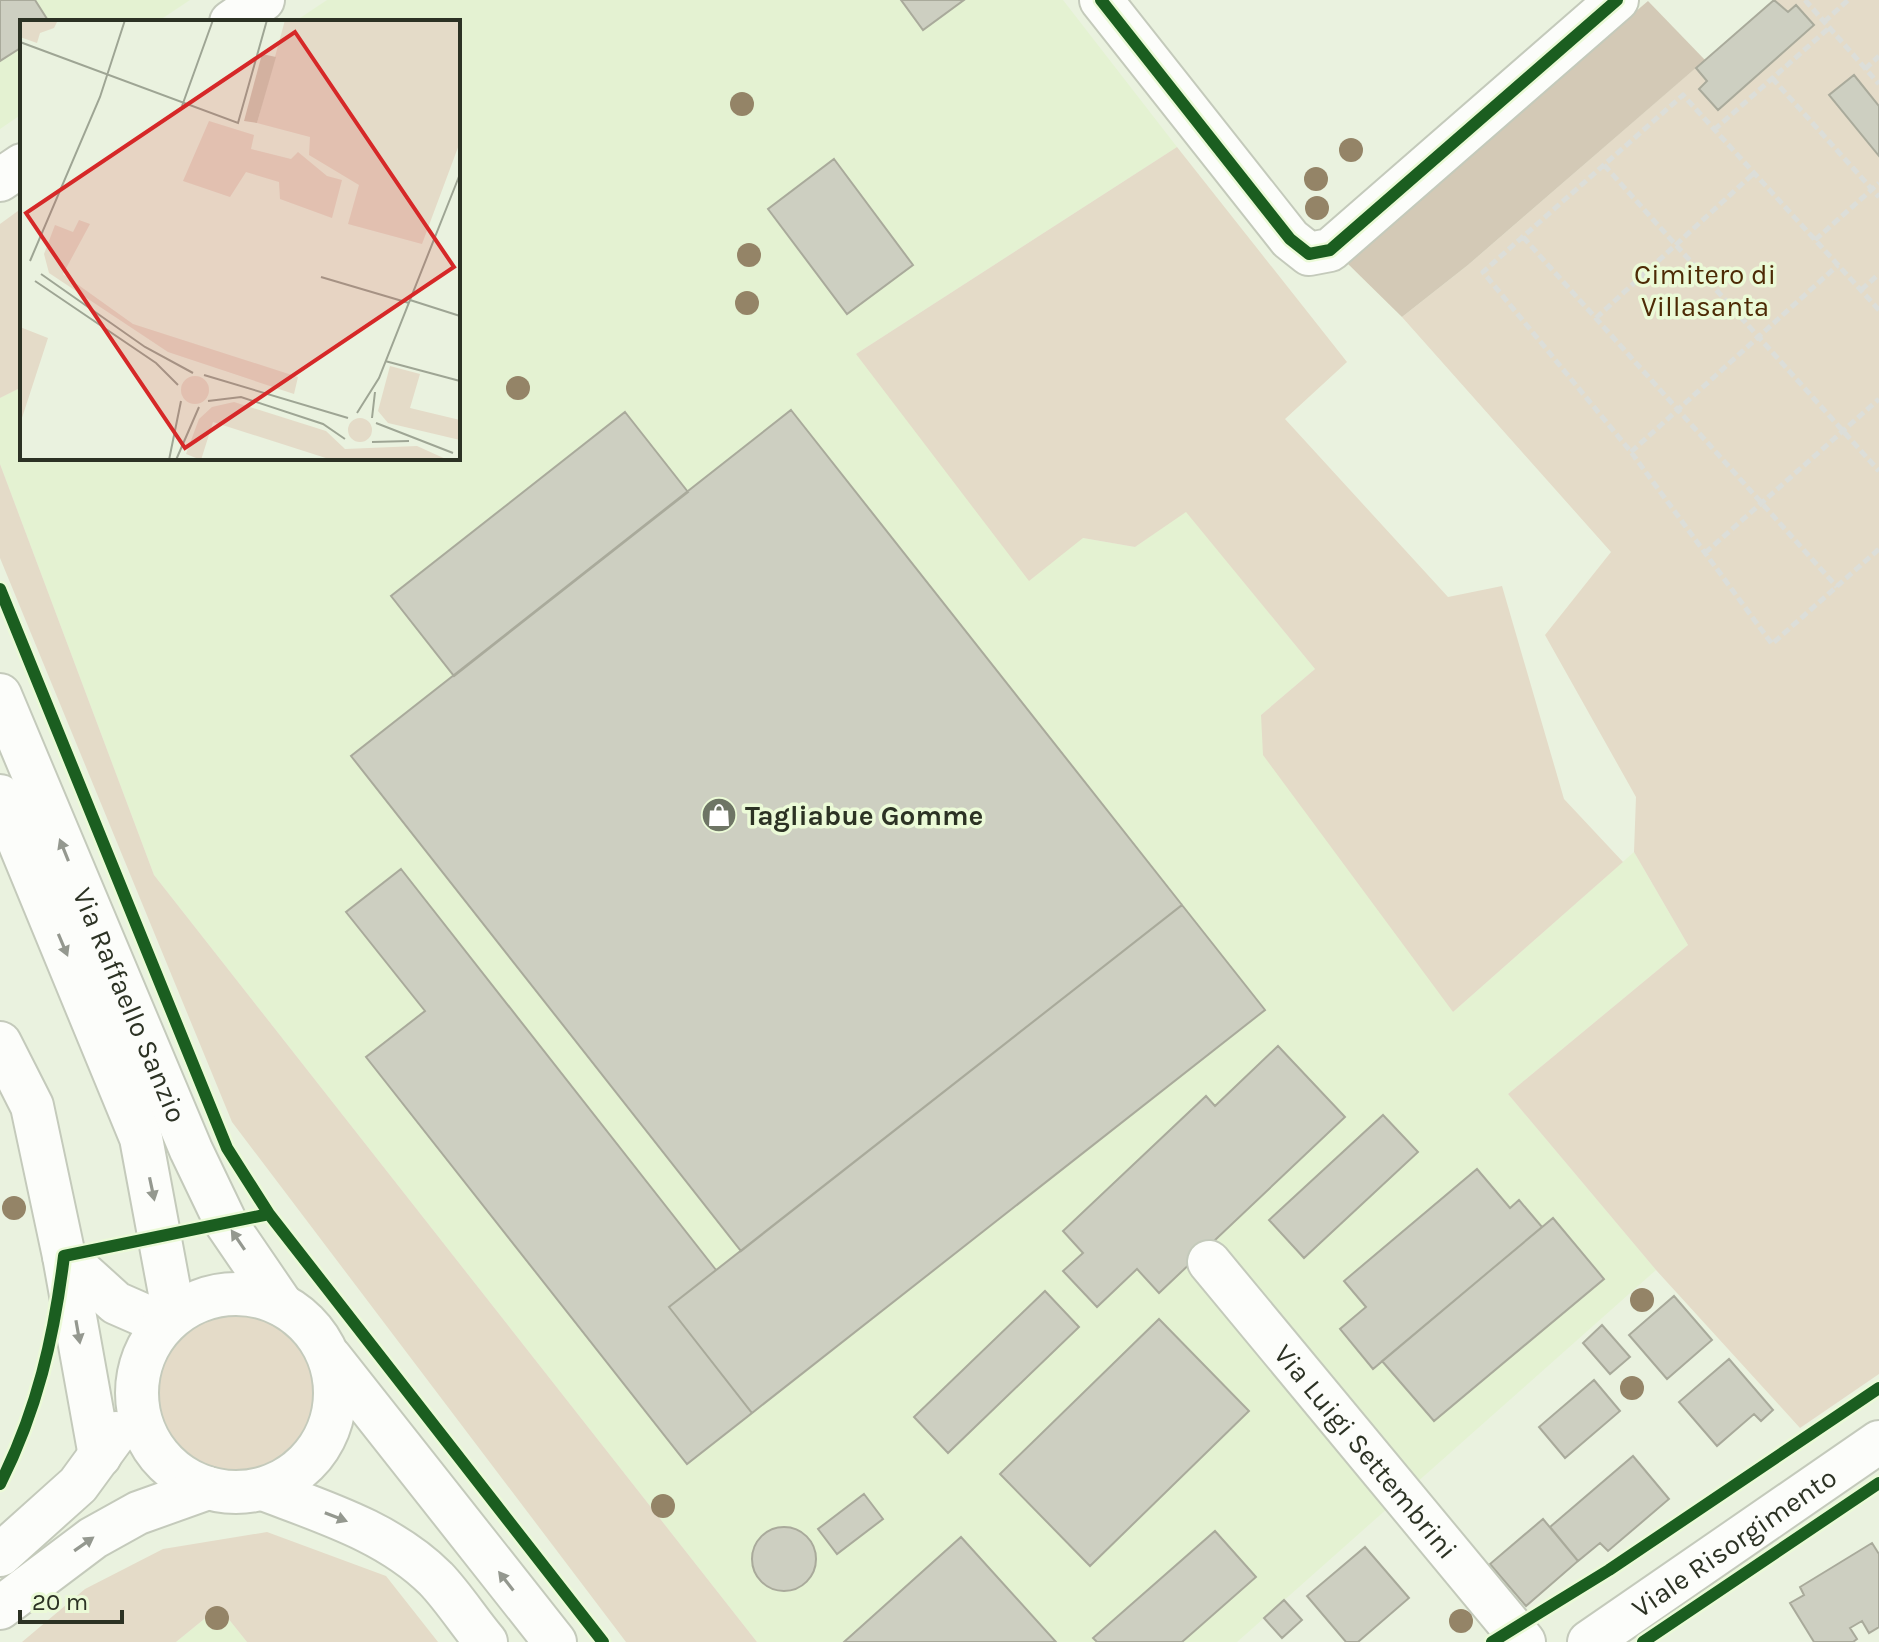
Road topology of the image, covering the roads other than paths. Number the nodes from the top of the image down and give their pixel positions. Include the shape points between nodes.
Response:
1 (263, 0) edge
2 (1101, 0) edge
3 (1617, 0) edge
4 (234, 20) edge
5 (20, 166) edge
6 (0, 180) edge
7 (0, 695) edge
8 (0, 796) edge
9 (0, 1043) edge
10 (64, 1256) junction
11 (1209, 1262) dead end
12 (282, 1305) junction
13 (169, 1320) junction
14 (328, 1353) junction
15 (137, 1402) junction
16 (1879, 1442) edge
17 (100, 1456) junction
18 (208, 1488) junction
19 (263, 1489) junction
20 (0, 1555) edge
21 (0, 1608) edge
22 (486, 1642) edge
23 (555, 1642) edge
24 (1524, 1642) edge
25 (1589, 1642) edge

1 - 4 street
2 - 3 street via 1290,239 1309,254 1330,250
5 - 6 street
12 -> 7 street, Via Raffaello Sanzio via 226,1223 191,1150
8 -> 13 street, Via Raffaello Sanzio via 141,1138
9 - 10 street via 32,1106
10 - 13 street via 116,1303
10 -> 17 street
11 - 24 street, Via Luigi Settembrini
12 - 13 street via 227,1294 199,1301
12 - 14 street via 309,1325
13 - 15 street via 142,1360
14 - 19 street via 336,1386 326,1436 294,1475
23 -> 14 street
15 - 17 street
15 - 18 street via 148,1440 159,1456
16 - 25 street, Viale Risorgimento
17 - 20 street via 78,1485
18 - 19 street via 236,1493
21 -> 18 street via 93,1538 138,1513
19 -> 22 street via 391,1544 436,1579

